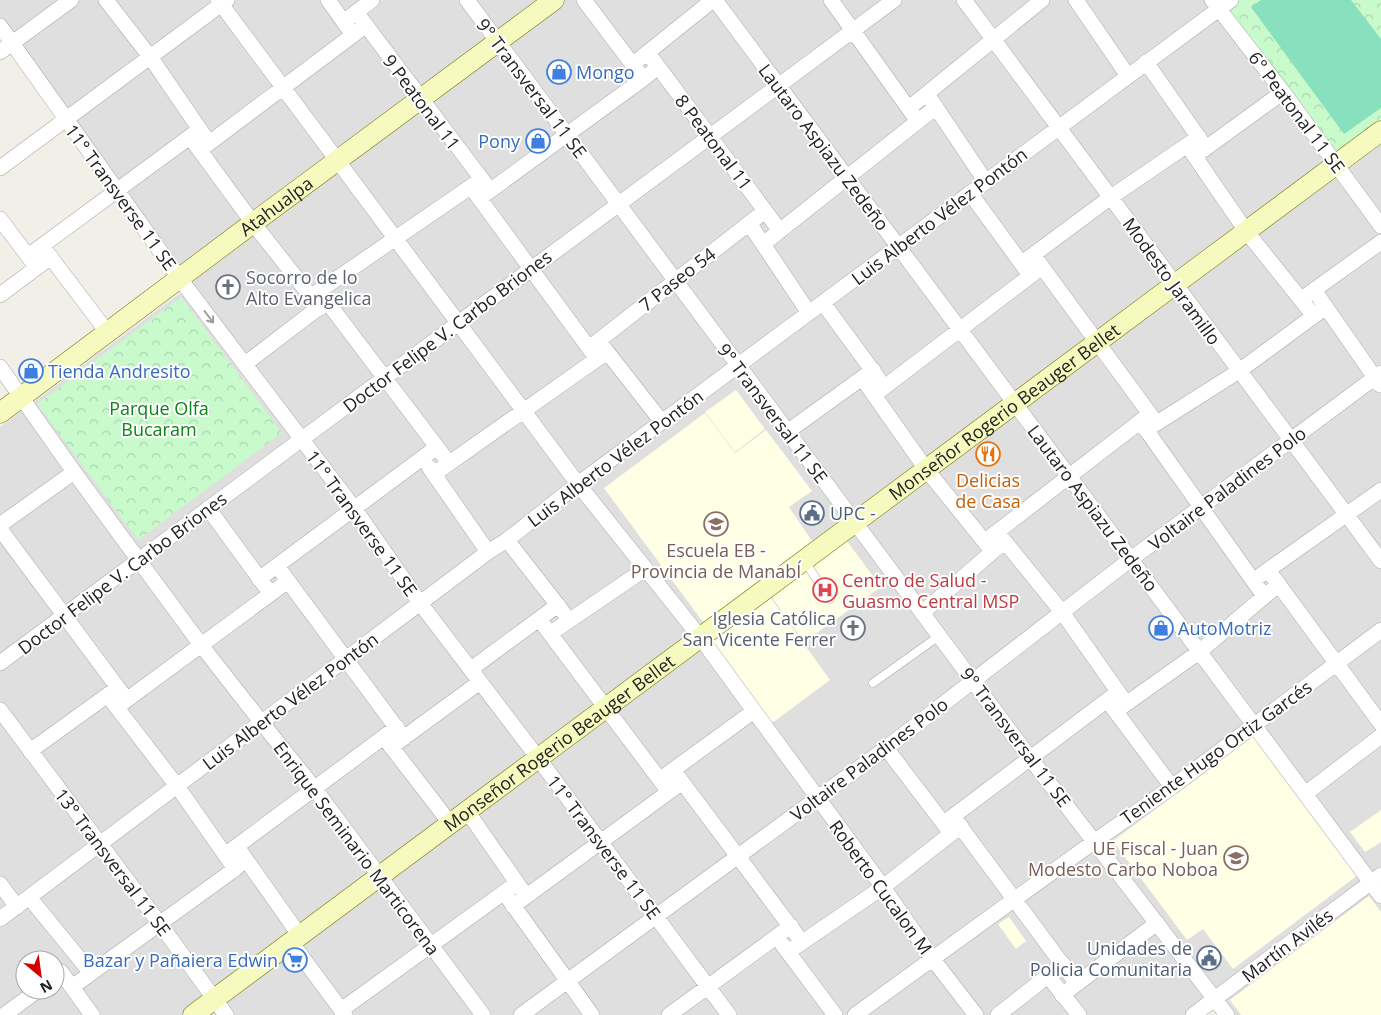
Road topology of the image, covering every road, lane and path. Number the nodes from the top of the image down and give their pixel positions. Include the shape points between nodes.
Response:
1 (71, 0) edge
2 (106, 0) edge
3 (328, 0) edge
4 (372, 0) edge
5 (467, 0) edge
6 (554, 0) edge
7 (584, 0) edge
8 (714, 0) edge
9 (831, 0) edge
10 (894, 0) edge
11 (964, 0) edge
12 (1042, 0) edge
13 (1076, 0) edge
14 (222, 1) edge
15 (1220, 3) edge
16 (350, 17) junction
17 (0, 26) edge
18 (359, 30) junction
19 (853, 30) junction
20 (993, 38) junction
21 (497, 42) junction
22 (6, 48) edge
23 (648, 52) junction
24 (151, 58) junction
25 (1146, 62) junction
26 (632, 65) junction
27 (658, 67) junction
28 (1128, 76) junction
29 (643, 79) junction
30 (779, 86) junction
31 (284, 88) junction
32 (1283, 92) junction
33 (927, 93) junction
34 (420, 99) junction
35 (936, 107) junction
36 (909, 108) junction
37 (67, 120) junction
38 (917, 122) junction
39 (1059, 128) junction
40 (1381, 131) edge
41 (195, 133) junction
42 (567, 134) junction
43 (710, 136) junction
44 (204, 146) junction
45 (1197, 146) junction
46 (338, 160) junction
47 (1336, 164) junction
48 (0, 168) edge
49 (847, 178) junction
50 (986, 182) junction
51 (481, 189) junction
52 (116, 190) junction
53 (970, 193) junction
54 (1110, 197) junction
55 (618, 205) junction
56 (765, 211) junction
57 (0, 219) edge
58 (253, 222) junction
59 (749, 223) junction
60 (1381, 226) edge
61 (780, 231) junction
62 (1246, 231) junction
63 (396, 238) junction
64 (1381, 242) edge
65 (763, 244) junction
66 (898, 247) junction
67 (46, 252) junction
68 (32, 262) junction
69 (1032, 265) junction
70 (531, 269) junction
71 (180, 278) junction
72 (675, 281) junction
73 (1175, 284) junction
74 (1314, 290) junction
75 (0, 295) edge
76 (319, 299) junction
77 (1301, 300) junction
78 (823, 303) junction
79 (1320, 312) junction
80 (809, 313) junction
81 (459, 323) junction
82 (960, 330) junction
83 (108, 333) junction
84 (1097, 342) junction
85 (598, 350) junction
86 (245, 364) junction
87 (738, 366) junction
88 (0, 367) edge
89 (1239, 371) junction
90 (867, 374) junction
91 (385, 378) junction
92 (1379, 379) edge
93 (880, 391) junction
94 (22, 397) junction
95 (1014, 403) junction
96 (524, 411) junction
97 (0, 413) edge
98 (662, 422) junction
99 (1148, 422) junction
100 (787, 432) junction
101 (301, 440) junction
102 (1291, 440) junction
103 (437, 447) junction
104 (422, 458) junction
105 (449, 463) junction
106 (926, 468) junction
107 (74, 472) junction
108 (434, 474) junction
109 (1070, 476) junction
110 (578, 484) junction
111 (1381, 490) edge
112 (1201, 507) junction
113 (208, 508) junction
114 (354, 508) junction
115 (1346, 514) junction
116 (854, 522) junction
117 (0, 525) edge
118 (0, 529) edge
119 (507, 540) junction
120 (995, 542) junction
121 (5, 546) edge
122 (488, 552) junction
123 (1131, 559) junction
124 (138, 560) junction
125 (803, 560) junction
126 (1381, 561) edge
127 (277, 566) junction
128 (645, 569) junction
129 (1268, 570) junction
130 (260, 578) junction
131 (288, 581) junction
132 (1254, 581) junction
133 (1279, 584) junction
134 (271, 594) junction
135 (1264, 596) junction
136 (830, 599) dead end
137 (420, 604) junction
138 (558, 605) junction
139 (1062, 612) junction
140 (922, 613) junction
141 (64, 615) junction
142 (539, 619) junction
143 (570, 622) junction
144 (1381, 630) edge
145 (551, 634) junction
146 (939, 636) junction
147 (700, 637) junction
148 (201, 645) junction
149 (1199, 652) junction
150 (346, 659) junction
151 (0, 663) edge
152 (1336, 663) junction
153 (471, 669) junction
154 (973, 681) junction
155 (480, 682) junction
156 (873, 683) dead end
157 (118, 697) junction
158 (1117, 702) junction
159 (605, 707) junction
160 (0, 710) edge
161 (754, 711) junction
162 (262, 723) junction
163 (1381, 724) edge
164 (1254, 725) junction
165 (400, 733) junction
166 (388, 742) junction
167 (1379, 742) edge
168 (886, 748) junction
169 (30, 751) junction
170 (538, 758) junction
171 (1030, 758) junction
172 (677, 776) junction
173 (176, 786) junction
174 (664, 786) junction
175 (1172, 787) junction
176 (314, 788) junction
177 (1305, 794) junction
178 (818, 798) junction
179 (467, 811) junction
180 (450, 823) junction
181 (952, 825) junction
182 (1095, 840) junction
183 (600, 842) junction
184 (99, 844) junction
185 (230, 850) junction
186 (738, 857) junction
187 (241, 864) junction
188 (380, 876) junction
189 (1376, 878) edge
190 (517, 883) junction
191 (0, 884) edge
192 (883, 887) junction
193 (504, 893) junction
194 (526, 896) junction
195 (1381, 896) edge
196 (29, 897) junction
197 (1015, 898) junction
198 (513, 906) junction
199 (17, 907) junction
200 (656, 918) junction
201 (0, 919) edge
202 (1157, 923) junction
203 (160, 924) junction
204 (790, 926) junction
205 (777, 936) junction
206 (295, 939) junction
207 (802, 942) junction
208 (431, 945) junction
209 (788, 952) junction
210 (932, 958) junction
211 (80, 959) junction
212 (1063, 964) junction
213 (65, 970) edge
214 (91, 973) junction
215 (1048, 976) junction
216 (65, 981) edge
217 (568, 981) junction
218 (1077, 984) junction
219 (72, 987) junction
220 (707, 987) junction
221 (1062, 995) junction
222 (1215, 999) junction
223 (24, 1000) edge
224 (220, 1007) edge
225 (349, 1011) edge
226 (4, 1015) edge
227 (92, 1015) edge
228 (193, 1015) edge
229 (483, 1015) edge
230 (522, 1015) edge
231 (592, 1015) edge
232 (669, 1015) edge
233 (729, 1015) edge
234 (835, 1015) edge
235 (855, 1015) edge
236 (976, 1015) edge
237 (998, 1015) edge
238 (1079, 1015) edge
239 (1193, 1015) edge
240 (1227, 1015) edge

1 - 22 street
2 - 24 street
3 - 16 street, 9 Peatonal 11
4 - 16 street
5 - 21 street, 9° Transversal 11 SE
6 - 21 street, Atahualpa
7 - 26 street
8 - 23 street
8 - 30 street, Lautaro Aspiazu Zedeño
9 - 19 street
10 - 19 street, Doctor Felipe V. Carbo Briones
11 - 20 street, Modesto Jaramillo
12 - 20 street
13 - 28 street
14 - 24 street
14 - 31 street
15 - 25 street, Luis Alberto Vélez Pontón
15 - 32 street, 6° Peatonal 11 SE
16 - 18 street, 9 Peatonal 11
17 - 22 street, 11° Transverse 11 SE
18 - 31 street
18 - 34 street, 9 Peatonal 11
19 - 30 street, Doctor Felipe V. Carbo Briones
19 - 36 street
20 - 33 street
20 - 39 street, Modesto Jaramillo
21 - 34 street, Atahualpa
21 - 42 street, 9° Transversal 11 SE
22 - 37 street, 11° Transverse 11 SE
23 - 26 street
23 - 27 street, 8 Peatonal 11
24 - 37 street
24 - 41 street
25 - 28 street, Luis Alberto Vélez Pontón
25 - 45 street
26 - 29 street
27 - 29 street
27 - 43 street, 8 Peatonal 11
28 - 39 street, Luis Alberto Vélez Pontón
29 - 42 street
30 - 43 street, Doctor Felipe V. Carbo Briones
30 - 49 street, Lautaro Aspiazu Zedeño
31 - 44 street
31 - 46 street
32 - 45 street
32 - 47 street, 6° Peatonal 11 SE
33 - 35 street
33 - 36 street
34 - 46 street, Atahualpa
34 - 51 street, 9 Peatonal 11
35 - 38 street
35 - 50 street
36 - 38 street
37 - 48 street
37 - 52 street, 11° Transverse 11 SE
38 - 49 street
39 - 50 street, Luis Alberto Vélez Pontón
39 - 54 street, Modesto Jaramillo
40 - 47 street, Monseñor Rogerio Beauger Bellet
41 - 44 street
41 - 52 street
42 - 51 street
42 - 55 street, 9° Transversal 11 SE
43 - 55 street, Doctor Felipe V. Carbo Briones
43 - 56 street, 8 Peatonal 11
44 - 58 street
45 - 54 street
45 - 62 street
46 - 58 street, Atahualpa
46 - 63 street
47 - 60 street, 6° Peatonal 11 SE
47 - 62 street, Monseñor Rogerio Beauger Bellet
49 - 61 street
49 - 66 street, Lautaro Aspiazu Zedeño
50 - 53 street, Luis Alberto Vélez Pontón
51 - 63 street
51 - 70 street, 9 Peatonal 11
52 - 67 street
52 - 71 street, 11° Transverse 11 SE
53 - 66 street, Luis Alberto Vélez Pontón
53 - 69 street
54 - 69 street
54 - 73 street, Modesto Jaramillo
55 - 70 street, Doctor Felipe V. Carbo Briones
55 - 72 street, 9° Transversal 11 SE
56 - 59 street, 7 Paseo 54
56 - 61 street, 8 Peatonal 11
57 - 68 street
58 - 71 street, Atahualpa
58 - 76 street
59 - 65 street
59 - 72 street, 7 Paseo 54
61 - 65 street
62 - 73 street, Monseñor Rogerio Beauger Bellet
62 - 77 street
63 - 76 street
63 - 81 street
64 - 74 street
65 - 80 street
66 - 78 street, Luis Alberto Vélez Pontón
66 - 82 street, Lautaro Aspiazu Zedeño
67 - 68 street
67 - 83 street
68 - 75 street
69 - 82 street
69 - 84 street
70 - 81 street, Doctor Felipe V. Carbo Briones
70 - 85 street, 9 Peatonal 11
71 - 83 street, Atahualpa
71 -> 86 street, 11° Transverse 11 SE
72 - 85 street, 7 Paseo 54
72 - 87 street, 9° Transversal 11 SE
73 - 84 street, Monseñor Rogerio Beauger Bellet
73 - 89 street, Modesto Jaramillo
74 - 77 street
74 - 79 street
76 - 86 street
76 - 91 street
77 - 79 street
78 - 80 street, Luis Alberto Vélez Pontón
78 - 90 street
79 - 89 street
79 - 92 street
80 - 87 street, Luis Alberto Vélez Pontón
81 - 91 street, Doctor Felipe V. Carbo Briones
81 - 96 street
82 - 93 street
82 - 95 street, Lautaro Aspiazu Zedeño
83 - 94 street, Atahualpa
84 - 95 street, Monseñor Rogerio Beauger Bellet
84 - 99 street
85 - 96 street, 7 Paseo 54
85 - 98 street, 9 Peatonal 11
86 - 101 street, 11° Transverse 11 SE
87 - 98 street, Luis Alberto Vélez Pontón
87 - 100 street, 9° Transversal 11 SE
88 - 94 street, Enrique Seminario Marticorena
89 - 99 street
89 - 102 street, Modesto Jaramillo
90 - 93 street
90 - 100 street
91 - 101 street, Doctor Felipe V. Carbo Briones
91 - 103 street
92 - 102 street, Voltaire Paladines Polo
93 - 106 street
94 - 97 street, Atahualpa
94 - 107 street, Enrique Seminario Marticorena
95 - 106 street, Monseñor Rogerio Beauger Bellet
95 - 109 street, Lautaro Aspiazu Zedeño
96 - 105 street, 7 Paseo 54
96 - 110 street
98 - 110 street, Luis Alberto Vélez Pontón
99 - 109 street
99 - 112 street
100 - 116 street, 9° Transversal 11 SE
101 - 113 street, Doctor Felipe V. Carbo Briones
101 - 114 street, 11° Transverse 11 SE
102 - 112 street, Voltaire Paladines Polo
102 - 115 street, Modesto Jaramillo
103 - 104 street
103 - 105 street
104 - 108 street
104 - 114 street
105 - 108 street, 7 Paseo 54
106 - 116 street, Monseñor Rogerio Beauger Bellet
106 - 120 street
107 - 117 street
107 - 124 street, Enrique Seminario Marticorena
108 - 122 street
109 - 120 street
109 - 123 street, Lautaro Aspiazu Zedeño
110 - 119 street, Luis Alberto Vélez Pontón
110 - 128 street
111 - 115 street
112 - 123 street, Voltaire Paladines Polo
112 - 132 street
113 - 124 street, Doctor Felipe V. Carbo Briones
113 - 130 street
114 - 127 street
114 - 137 street, 11° Transverse 11 SE
115 - 126 street, Modesto Jaramillo
115 - 129 street
116 - 125 street, Monseñor Rogerio Beauger Bellet
116 - 140 street, 9° Transversal 11 SE
118 - 121 street
119 - 122 street, Luis Alberto Vélez Pontón
119 - 138 street
120 - 139 street
120 - 140 street
121 - 141 street
122 - 137 street, Luis Alberto Vélez Pontón
123 - 139 street, Voltaire Paladines Polo
123 - 149 street, Lautaro Aspiazu Zedeño
124 - 141 street, Doctor Felipe V. Carbo Briones
124 - 148 street, Enrique Seminario Marticorena
125 - 136 lane
125 - 147 street, Monseñor Rogerio Beauger Bellet
127 - 130 street
127 - 131 street
128 - 143 street
128 - 147 street
129 - 132 street
129 - 133 street
130 - 134 street
131 - 134 street
131 - 150 street
132 - 135 street
133 - 135 street
133 - 152 street
134 - 148 street
135 - 149 street
137 - 150 street, Luis Alberto Vélez Pontón
137 - 153 street, 11° Transverse 11 SE
138 - 142 street
138 - 143 street
139 - 154 street, Voltaire Paladines Polo
139 - 158 street
140 - 146 street, 9° Transversal 11 SE
141 - 151 street, Doctor Felipe V. Carbo Briones
141 - 157 street
142 - 145 street
142 - 153 street
143 - 145 street
144 - 152 street, Teniente Hugo Ortiz Garcés
145 - 159 street
146 - 154 street, 9° Transversal 11 SE
146 - 156 lane
147 - 159 street, Monseñor Rogerio Beauger Bellet
147 - 161 street, Roberto Cucalon M
148 - 157 street
148 - 162 street, Enrique Seminario Marticorena
149 - 158 street
149 - 164 street, Lautaro Aspiazu Zedeño
150 - 162 street, Luis Alberto Vélez Pontón
150 - 165 street
152 - 163 street
152 - 164 street, Teniente Hugo Ortiz Garcés
153 - 155 street, 11° Transverse 11 SE
154 - 168 street, Voltaire Paladines Polo
154 - 171 street, 9° Transversal 11 SE
155 - 165 street
155 - 170 street, 11° Transverse 11 SE
157 - 169 street
157 - 173 street
158 - 171 street
158 - 175 street
159 - 170 street, Monseñor Rogerio Beauger Bellet
159 - 174 street
160 - 169 street, 13° Transversal 11 SE
161 - 172 street
161 - 178 street, Roberto Cucalon M
162 - 173 street, Luis Alberto Vélez Pontón
162 - 176 street, Enrique Seminario Marticorena
164 - 175 street, Teniente Hugo Ortiz Garcés
164 - 177 street, Lautaro Aspiazu Zedeño
165 - 166 street
166 - 176 street
166 - 180 street
167 - 177 street
168 - 178 street, Voltaire Paladines Polo
168 - 181 street
169 - 184 street, 13° Transversal 11 SE
170 - 179 street, Monseñor Rogerio Beauger Bellet
170 - 183 street, 11° Transverse 11 SE
171 - 181 street
171 - 182 street, 9° Transversal 11 SE
172 - 174 street
172 - 186 street
173 - 184 street, Luis Alberto Vélez Pontón
173 - 185 street
174 - 183 street
175 - 182 street, Teniente Hugo Ortiz Garcés
176 - 185 street
176 - 188 street, Enrique Seminario Marticorena
177 - 189 street, Lautaro Aspiazu Zedeño
178 - 186 street, Voltaire Paladines Polo
178 - 192 street, Roberto Cucalon M
179 - 180 street, Monseñor Rogerio Beauger Bellet
179 - 190 street
180 - 188 street, Monseñor Rogerio Beauger Bellet
181 - 192 street
181 - 197 street
182 - 197 street, Teniente Hugo Ortiz Garcés
182 - 202 street, 9° Transversal 11 SE
183 - 194 street
183 - 200 street, 11° Transverse 11 SE
184 - 196 street, Luis Alberto Vélez Pontón
184 - 203 street, 13° Transversal 11 SE
185 - 187 street
186 - 200 street, Voltaire Paladines Polo
186 - 204 street
187 - 203 street
187 - 206 street
188 - 206 street, Monseñor Rogerio Beauger Bellet
188 - 208 street, Enrique Seminario Marticorena
189 - 195 street, Lautaro Aspiazu Zedeño
189 - 222 street, Martín Avilés
190 - 193 street
190 - 194 street
191 - 199 street
192 - 207 street
192 - 210 street, Roberto Cucalon M
193 - 198 street
193 - 208 street
194 - 198 street
196 - 199 street, Luis Alberto Vélez Pontón
196 - 211 street
197 - 210 street, Teniente Hugo Ortiz Garcés
197 - 212 street
198 - 217 street
199 - 201 street, Luis Alberto Vélez Pontón
200 - 217 street, Voltaire Paladines Polo
200 - 220 street, 11° Transverse 11 SE
202 - 218 street
202 - 222 street, 9° Transversal 11 SE
203 - 214 street
203 - 224 street, 13° Transversal 11 SE
204 - 205 street
204 - 207 street
205 - 209 street
205 - 220 street
206 - 224 street, Monseñor Rogerio Beauger Bellet
206 - 225 street
207 - 209 street
208 - 225 street
208 - 229 street, Enrique Seminario Marticorena
209 - 234 street
210 - 235 street, Teniente Hugo Ortiz Garcés
210 - 236 street, Roberto Cucalon M
211 - 213 street
211 - 214 street
212 - 215 street
212 - 218 street
214 - 219 street
215 - 221 street
215 - 237 street
216 - 219 street
217 - 230 street, Voltaire Paladines Polo
217 - 231 street
218 - 221 street
219 - 227 street
220 - 232 street
220 - 233 street, 11° Transverse 11 SE
221 - 238 street
222 - 239 street, Martín Avilés
222 - 240 street, 9° Transversal 11 SE
223 - 226 street
224 - 228 street, Monseñor Rogerio Beauger Bellet

